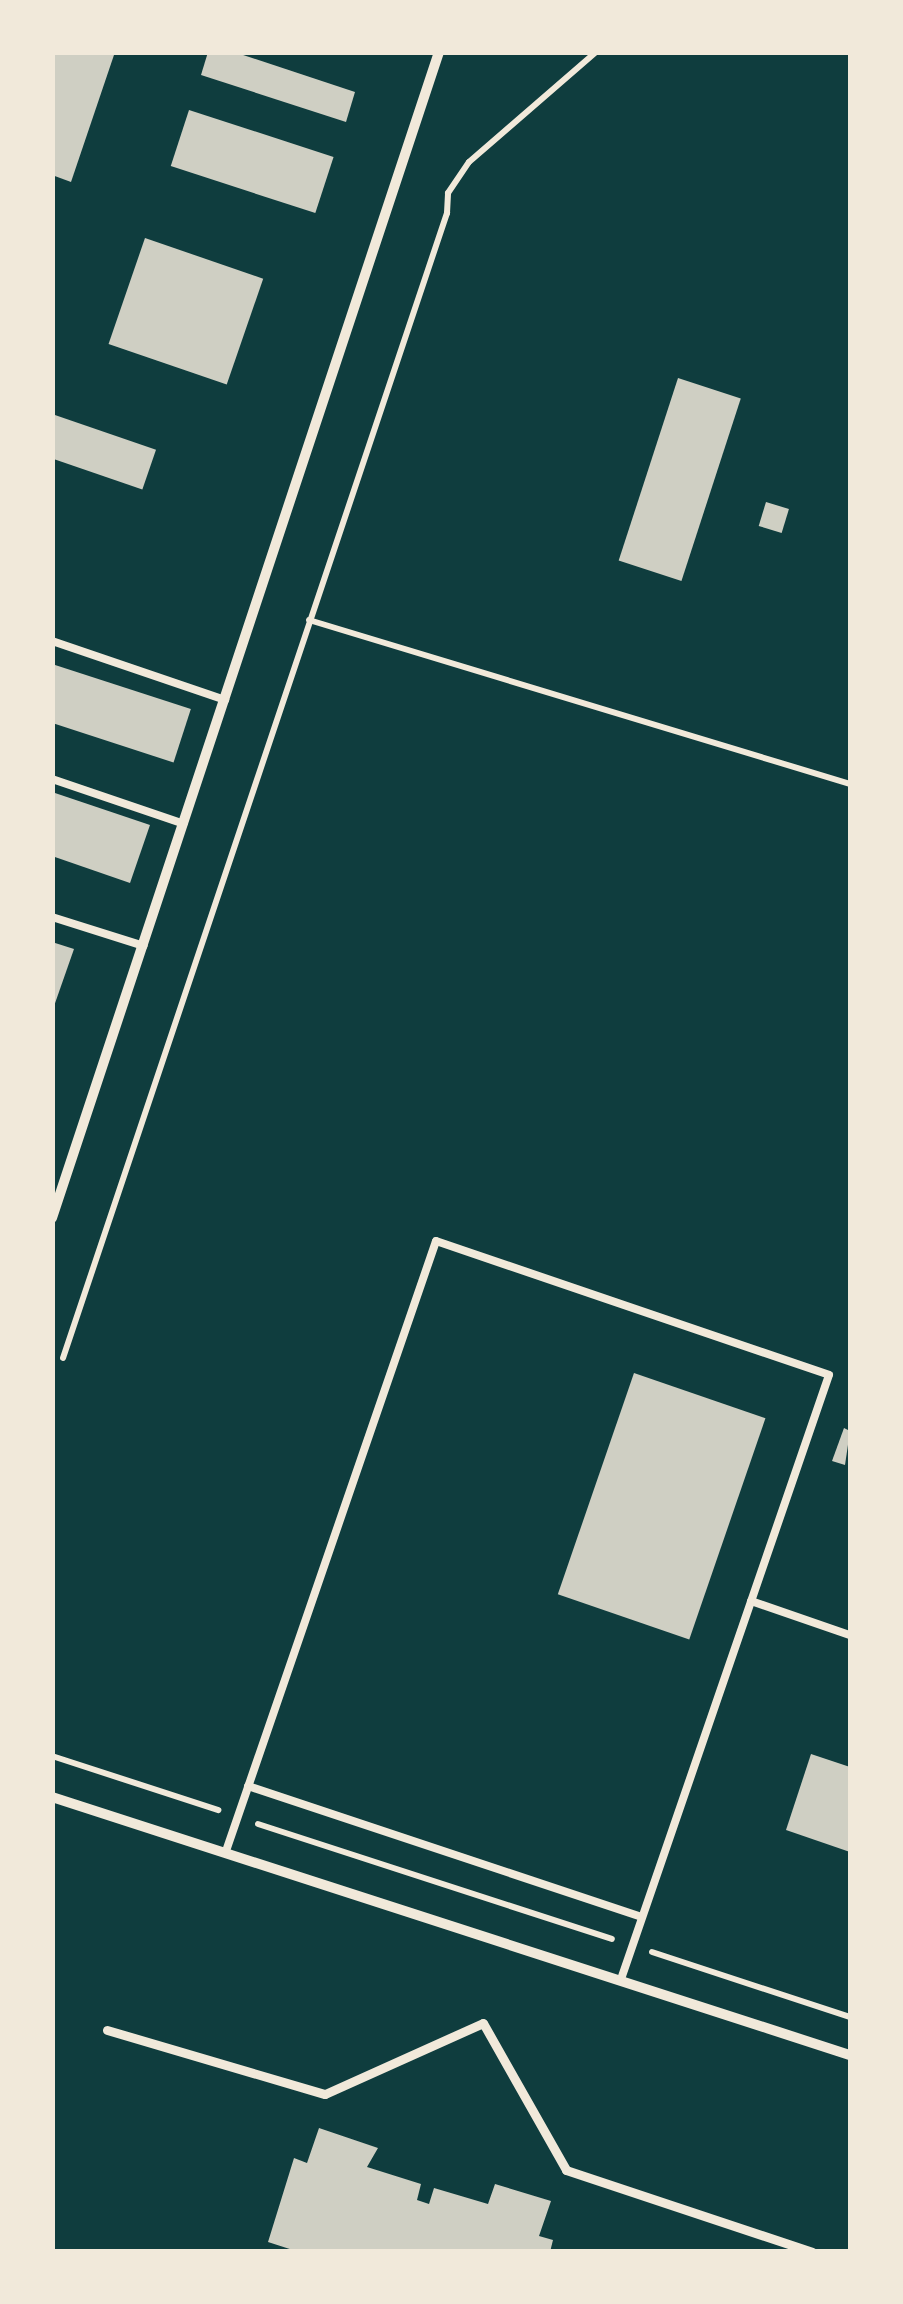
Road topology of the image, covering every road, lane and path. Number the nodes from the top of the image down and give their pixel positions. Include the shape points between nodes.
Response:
1 (439, 52) edge
2 (596, 52) edge
3 (309, 620) junction
4 (52, 641) edge
5 (225, 700) junction
6 (52, 778) edge
7 (850, 784) edge
8 (184, 824) junction
9 (52, 917) edge
10 (144, 946) junction
11 (52, 1218) edge
12 (63, 1358) dead end
13 (751, 1601) junction
14 (850, 1635) edge
15 (52, 1756) edge
16 (248, 1786) junction
17 (52, 1797) edge
18 (238, 1817) junction
19 (226, 1851) junction
20 (642, 1917) junction
21 (632, 1946) junction
22 (622, 1979) junction
23 (850, 2017) edge
24 (108, 2030) dead end
25 (850, 2055) edge
26 (812, 2252) edge

1 - 5 street
2 - 3 path via 468,162 448,193
3 - 7 path
3 - 12 path
4 - 5 lane
5 - 8 street
6 - 8 lane
8 - 10 street
9 - 10 lane
10 - 11 street
13 - 14 lane
13 - 16 lane via 829,1375 436,1241
13 - 20 lane
15 - 18 path
16 - 18 lane
16 - 20 lane
17 - 19 street
18 - 19 lane
18 - 21 path
19 - 22 street
20 - 21 lane
21 - 22 lane
21 - 23 path
22 - 25 street
24 - 26 street via 325,2094 482,2023 566,2170

